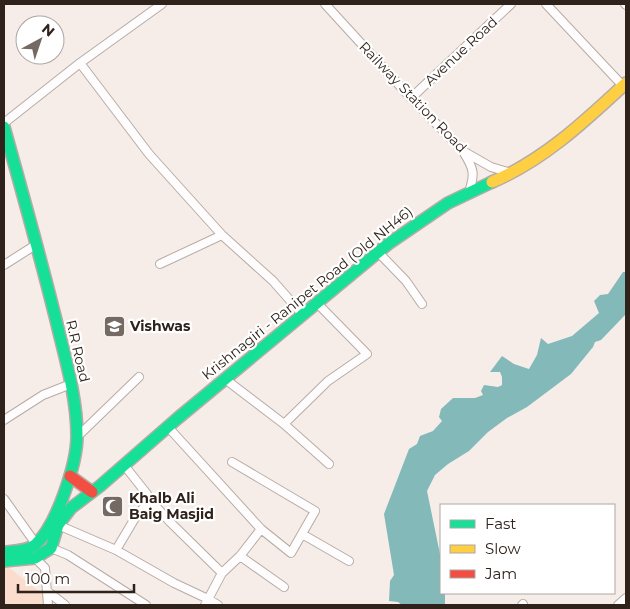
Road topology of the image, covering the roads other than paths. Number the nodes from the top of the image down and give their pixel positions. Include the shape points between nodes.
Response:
1 (162, 4) edge
2 (324, 4) edge
3 (511, 4) edge
4 (546, 4) edge
5 (80, 63) junction
6 (625, 85) edge
7 (411, 98) junction
8 (4, 123) edge
9 (4, 127) edge
10 (463, 151) junction
11 (512, 173) junction
12 (469, 192) junction
13 (222, 235) junction
14 (37, 244) junction
15 (378, 252) junction
16 (160, 264) dead end
17 (4, 265) edge
18 (317, 303) junction
19 (422, 304) dead end
20 (303, 315) junction
21 (139, 377) dead end
22 (225, 379) junction
23 (71, 384) junction
24 (5, 415) edge
25 (284, 424) junction
26 (168, 427) junction
27 (77, 438) junction
28 (232, 462) dead end
29 (329, 464) dead end
30 (124, 465) junction
31 (70, 476) junction
32 (92, 492) junction
33 (4, 500) edge
34 (150, 500) junction
35 (58, 525) junction
36 (261, 529) junction
37 (302, 534) junction
38 (36, 544) junction
39 (51, 548) junction
40 (116, 550) junction
41 (4, 552) edge
42 (240, 556) junction
43 (35, 558) junction
44 (4, 561) edge
45 (349, 561) dead end
46 (222, 573) junction
47 (284, 587) dead end
48 (47, 591) junction
49 (626, 598) edge
50 (206, 602) edge
51 (48, 605) edge
52 (65, 605) edge
53 (146, 605) edge
54 (218, 605) edge
55 (618, 605) edge

1 - 5 street
2 - 7 street, Railway Station Road
3 - 7 street, Avenue Road
4 - 6 street
5 - 8 street
5 - 13 street via 149,154
6 - 11 main road, Krishnagiri - Ranipet Road (Old NH46) via 539,156
7 - 10 street, Railway Station Road
9 - 14 main road, R.R Road
10 - 11 street, Railway Station Road via 491,168
10 - 12 street via 474,174
11 - 12 main road, Krishnagiri - Ranipet Road (Old NH46)
12 - 15 main road, Krishnagiri - Ranipet Road (Old NH46) via 418,221
13 - 16 street
13 - 20 street
14 - 17 street
14 - 23 main road, R.R Road
15 - 18 main road, Krishnagiri - Ranipet Road (Old NH46)
15 - 19 street via 406,281
18 - 20 main road, Krishnagiri - Ranipet Road (Old NH46)
18 - 25 street via 367,354 328,381
20 - 22 main road, Krishnagiri - Ranipet Road (Old NH46)
21 - 27 street
22 - 25 street
22 - 26 main road, Krishnagiri - Ranipet Road (Old NH46)
23 - 24 street
23 - 27 main road, R.R Road
25 - 29 street
26 - 30 main road, Krishnagiri - Ranipet Road (Old NH46)
26 - 36 street
27 - 31 main road, R.R Road
28 - 37 street via 315,511
30 - 32 main road, Krishnagiri - Ranipet Road (Old NH46)
30 - 34 street
31 - 32 main road
31 - 38 main road, R.R Road via 65,494
32 - 35 main road via 71,508
33 - 38 street
34 - 40 street
34 - 46 street
35 - 39 main road
35 - 40 street
36 - 37 street via 291,553
36 - 42 street
37 - 45 street
38 - 41 main road via 24,550
39 - 43 main road
39 - 53 street via 68,555
40 - 50 street
42 - 46 street
42 - 47 street
43 - 44 main road
43 - 48 street via 45,568
46 - 50 street
48 - 51 street
48 - 52 street
49 - 55 street
50 - 54 street

